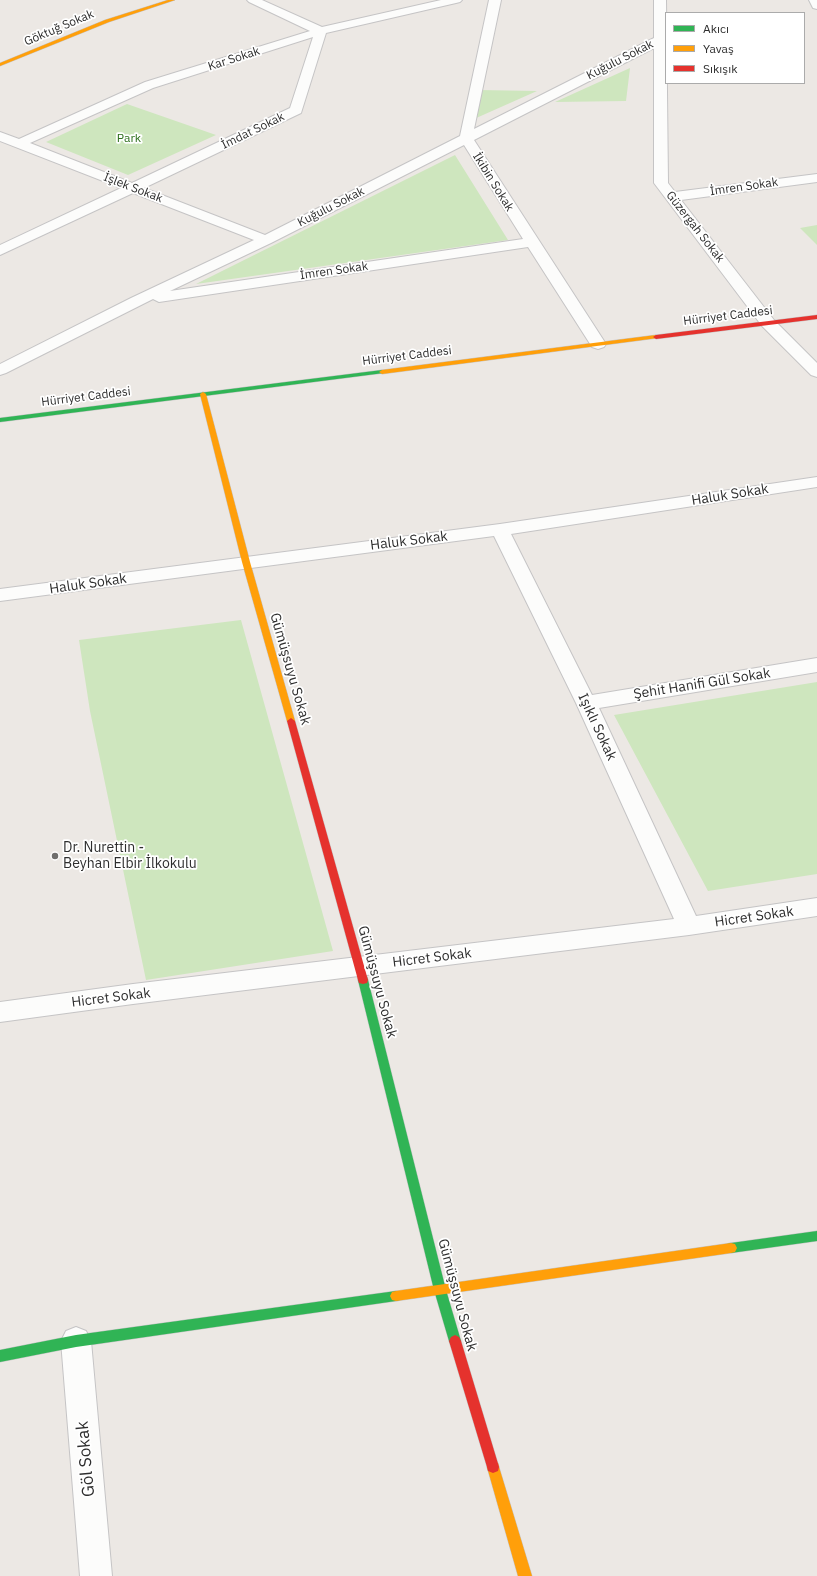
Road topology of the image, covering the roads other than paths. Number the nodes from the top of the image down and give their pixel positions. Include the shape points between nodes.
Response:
1 (173, 0) edge
2 (253, 0) edge
3 (456, 0) edge
4 (495, 0) edge
5 (660, 0) edge
6 (815, 0) edge
7 (817, 6) edge
8 (321, 31) junction
9 (660, 40) junction
10 (0, 65) edge
11 (0, 136) edge
12 (466, 138) junction
13 (20, 143) junction
14 (817, 178) edge
15 (133, 188) junction
16 (672, 197) junction
17 (0, 236) edge
18 (266, 240) junction
19 (531, 242) junction
20 (18, 243) junction
21 (0, 251) edge
22 (136, 301) junction
23 (817, 317) edge
24 (768, 323) junction
25 (598, 344) junction
26 (0, 370) edge
27 (817, 372) edge
28 (203, 394) junction
29 (0, 420) edge
30 (817, 482) edge
31 (500, 530) junction
32 (246, 562) junction
33 (0, 595) edge
34 (817, 665) edge
35 (586, 703) junction
36 (817, 907) edge
37 (690, 926) junction
38 (360, 968) junction
39 (0, 1012) edge
40 (817, 1236) edge
41 (440, 1290) junction
42 (76, 1341) junction
43 (0, 1356) edge
44 (96, 1576) edge
45 (525, 1576) edge

1 - 10 street, Göktuğ Sokak via 107,21
2 - 8 street
3 - 8 street, Kar Sokak
4 - 12 street, İkibin Sokak
5 - 9 street, Güzergah Sokak
6 - 7 street
8 - 13 street, Kar Sokak via 149,85
8 - 15 street, İmdat Sokak via 296,110
9 - 12 street, Kuğulu Sokak
9 - 16 street, Güzergah Sokak via 661,183
11 - 13 street, İşlek Sokak
12 - 18 street, Kuğulu Sokak
12 - 19 street, İkibin Sokak
13 - 15 street, İşlek Sokak
14 - 16 street, İmren Sokak
15 - 18 street, İşlek Sokak
15 - 20 street, İmdat Sokak
16 - 24 street, Güzergah Sokak
17 - 20 street
18 - 22 street, Kuğulu Sokak
19 - 22 street, İmren Sokak
19 - 25 street, İkibin Sokak
20 - 21 street, İmdat Sokak
22 - 26 street, Kuğulu Sokak
23 - 24 street, Hürriyet Caddesi
24 - 25 street, Hürriyet Caddesi
24 - 27 street, Güzergah Sokak
25 - 28 street, Hürriyet Caddesi
28 - 29 street, Hürriyet Caddesi
28 - 32 street, Gümüşsuyu Sokak
30 - 31 street, Haluk Sokak
31 - 32 street, Haluk Sokak
31 - 35 street, Işıklı Sokak
32 - 33 street, Haluk Sokak
32 - 38 street, Gümüşsuyu Sokak
34 - 35 street, Şehit Hanifi Gül Sokak
35 - 37 street, Işıklı Sokak
36 - 37 street, Hicret Sokak
37 - 38 street, Hicret Sokak
38 - 39 street, Hicret Sokak
38 - 41 street, Gümüşsuyu Sokak
40 - 41 street
41 - 42 street
41 - 45 street, Gümüşsuyu Sokak
42 - 43 street
42 - 44 street, Göl Sokak

